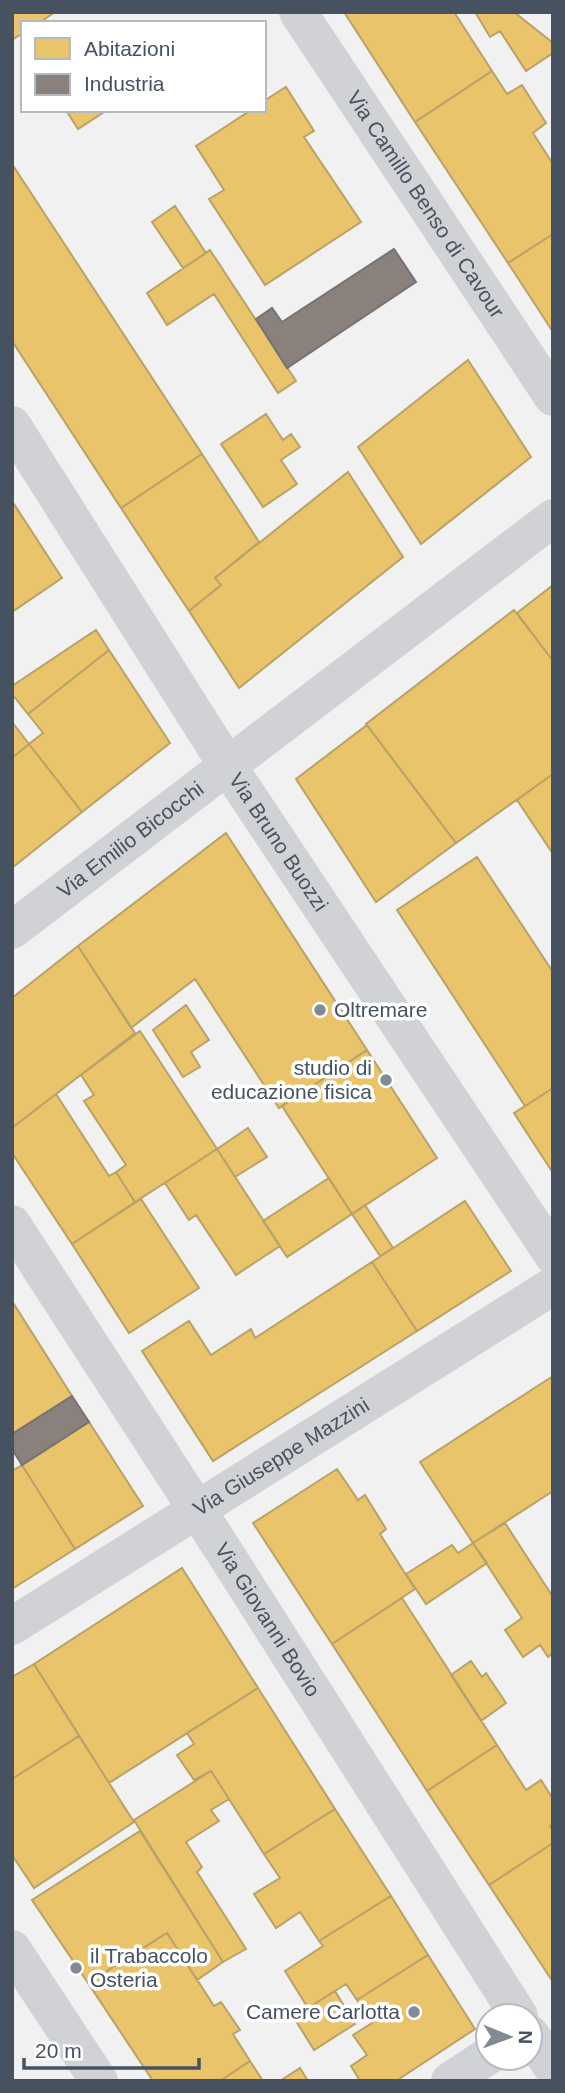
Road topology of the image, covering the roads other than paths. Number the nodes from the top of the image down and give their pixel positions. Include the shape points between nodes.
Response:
1 (298, 12) edge
2 (553, 397) edge
3 (12, 425) edge
4 (553, 517) edge
5 (228, 765) junction
6 (12, 930) edge
7 (12, 1224) edge
8 (553, 1255) edge
9 (553, 1286) edge
10 (198, 1510) junction
11 (12, 1626) edge
12 (12, 1949) edge
13 (510, 2002) edge
14 (474, 2065) edge
15 (99, 2081) edge
16 (450, 2081) edge

1 - 2 street, Via Camillo Benso di Cavour
3 - 5 street, Via Bruno Buozzi
4 - 5 street, Via Emilio Bicocchi
5 - 6 street, Via Emilio Bicocchi
5 - 8 street, Via Bruno Buozzi
7 - 10 street, Via Giovanni Bovio
9 - 10 street, Via Giuseppe Mazzini
10 - 11 street, Via Giuseppe Mazzini
10 - 13 street, Via Giovanni Bovio
12 - 15 street
14 - 16 street

